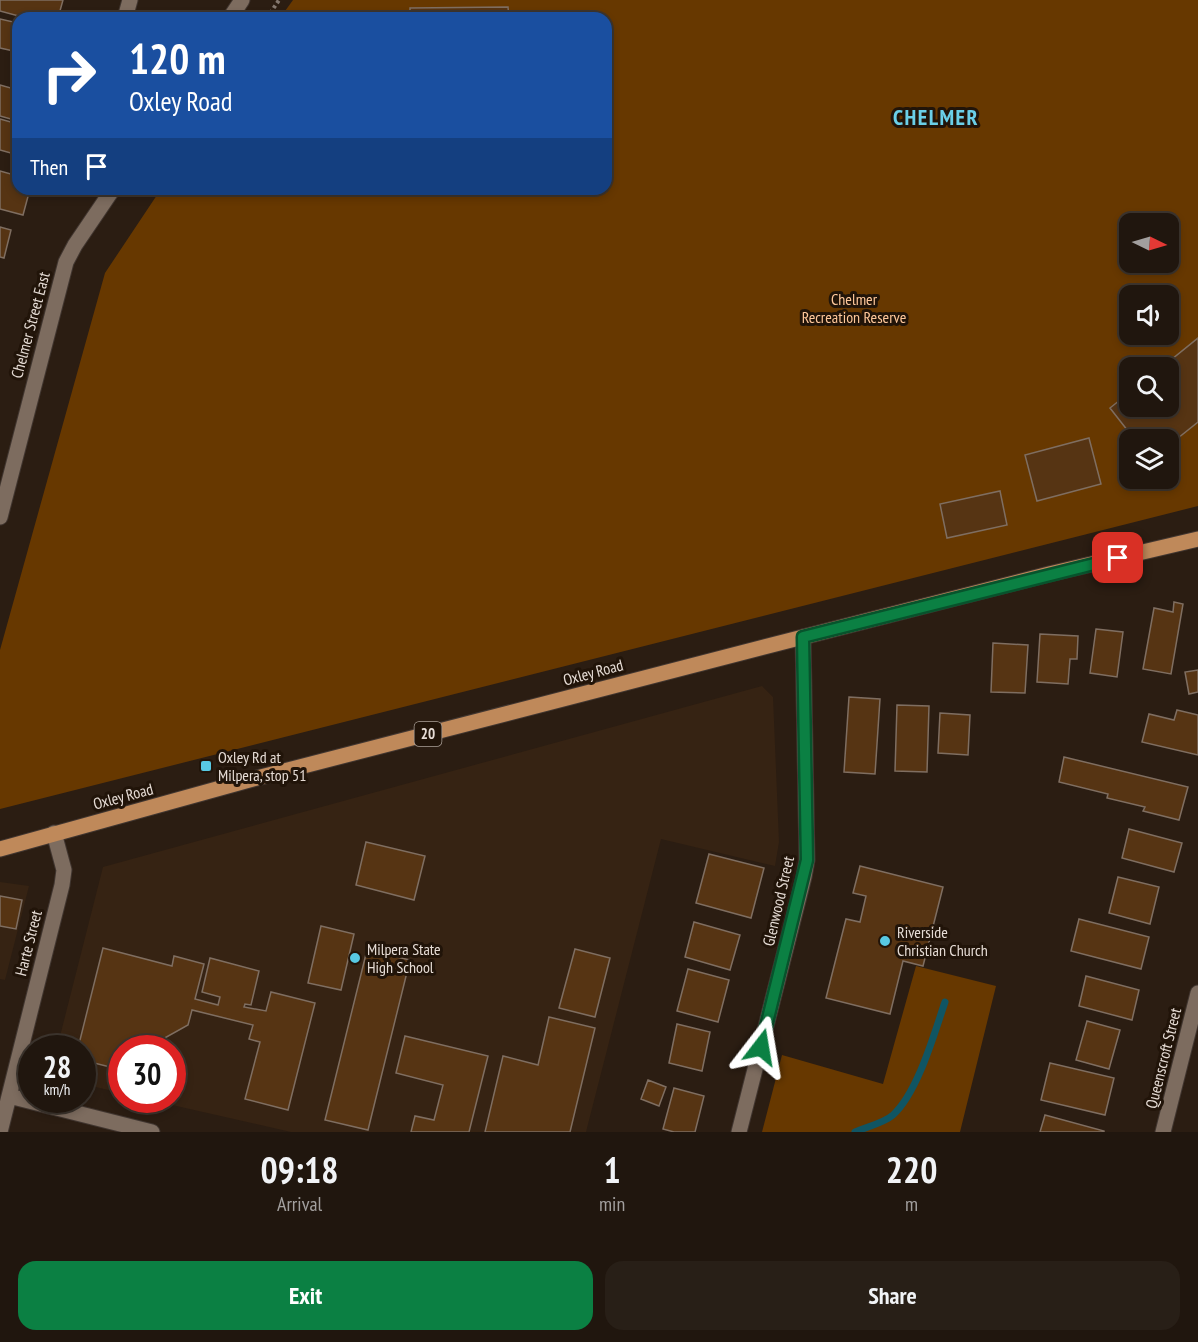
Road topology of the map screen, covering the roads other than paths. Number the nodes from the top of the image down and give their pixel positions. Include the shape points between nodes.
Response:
1 (108, 195) edge
2 (0, 517) edge
3 (1198, 539) edge
4 (803, 637) junction
5 (54, 833) junction
6 (0, 849) edge
7 (1198, 993) edge
8 (1183, 1053) junction
9 (1198, 1058) edge
10 (9, 1096) junction
11 (0, 1132) edge
12 (152, 1132) edge
13 (739, 1132) edge
14 (1163, 1132) edge

1 - 2 street, Chelmer Street East via 66,262
3 - 4 main road, Oxley Road / 20
4 - 5 main road, Oxley Road / 20
4 - 13 street, Glenwood Street via 807,860
5 - 6 main road, Oxley Road / 20
5 - 10 street, Harte Street via 64,870 62,885
7 - 8 street, Queenscroft Street
8 - 9 street
8 - 14 street, Queenscroft Street
10 - 11 street, Harte Street
10 - 12 street

